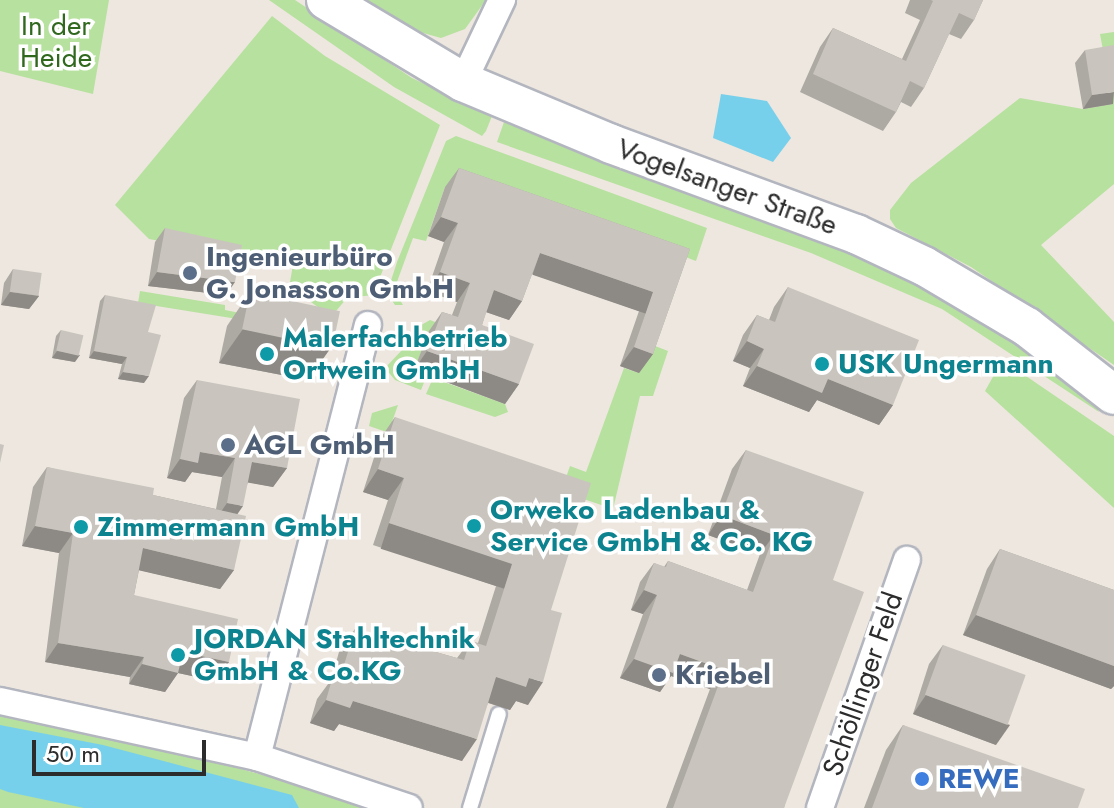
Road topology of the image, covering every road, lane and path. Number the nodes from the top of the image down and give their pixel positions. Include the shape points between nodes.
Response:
1 (326, 0) edge
2 (502, 0) edge
3 (463, 82) junction
4 (368, 325) dead end
5 (1114, 395) edge
6 (907, 560) dead end
7 (0, 701) edge
8 (499, 714) dead end
9 (257, 757) junction
10 (409, 808) edge
11 (470, 808) edge
12 (820, 808) edge

1 - 3 main road, Vogelsanger Straße
2 - 3 street
3 - 5 main road, Vogelsanger Straße via 611,144 856,234 924,266 1027,327
4 - 9 street
6 - 12 street, Schöllinger Feld
7 - 9 street
8 - 11 lane
9 - 10 street

